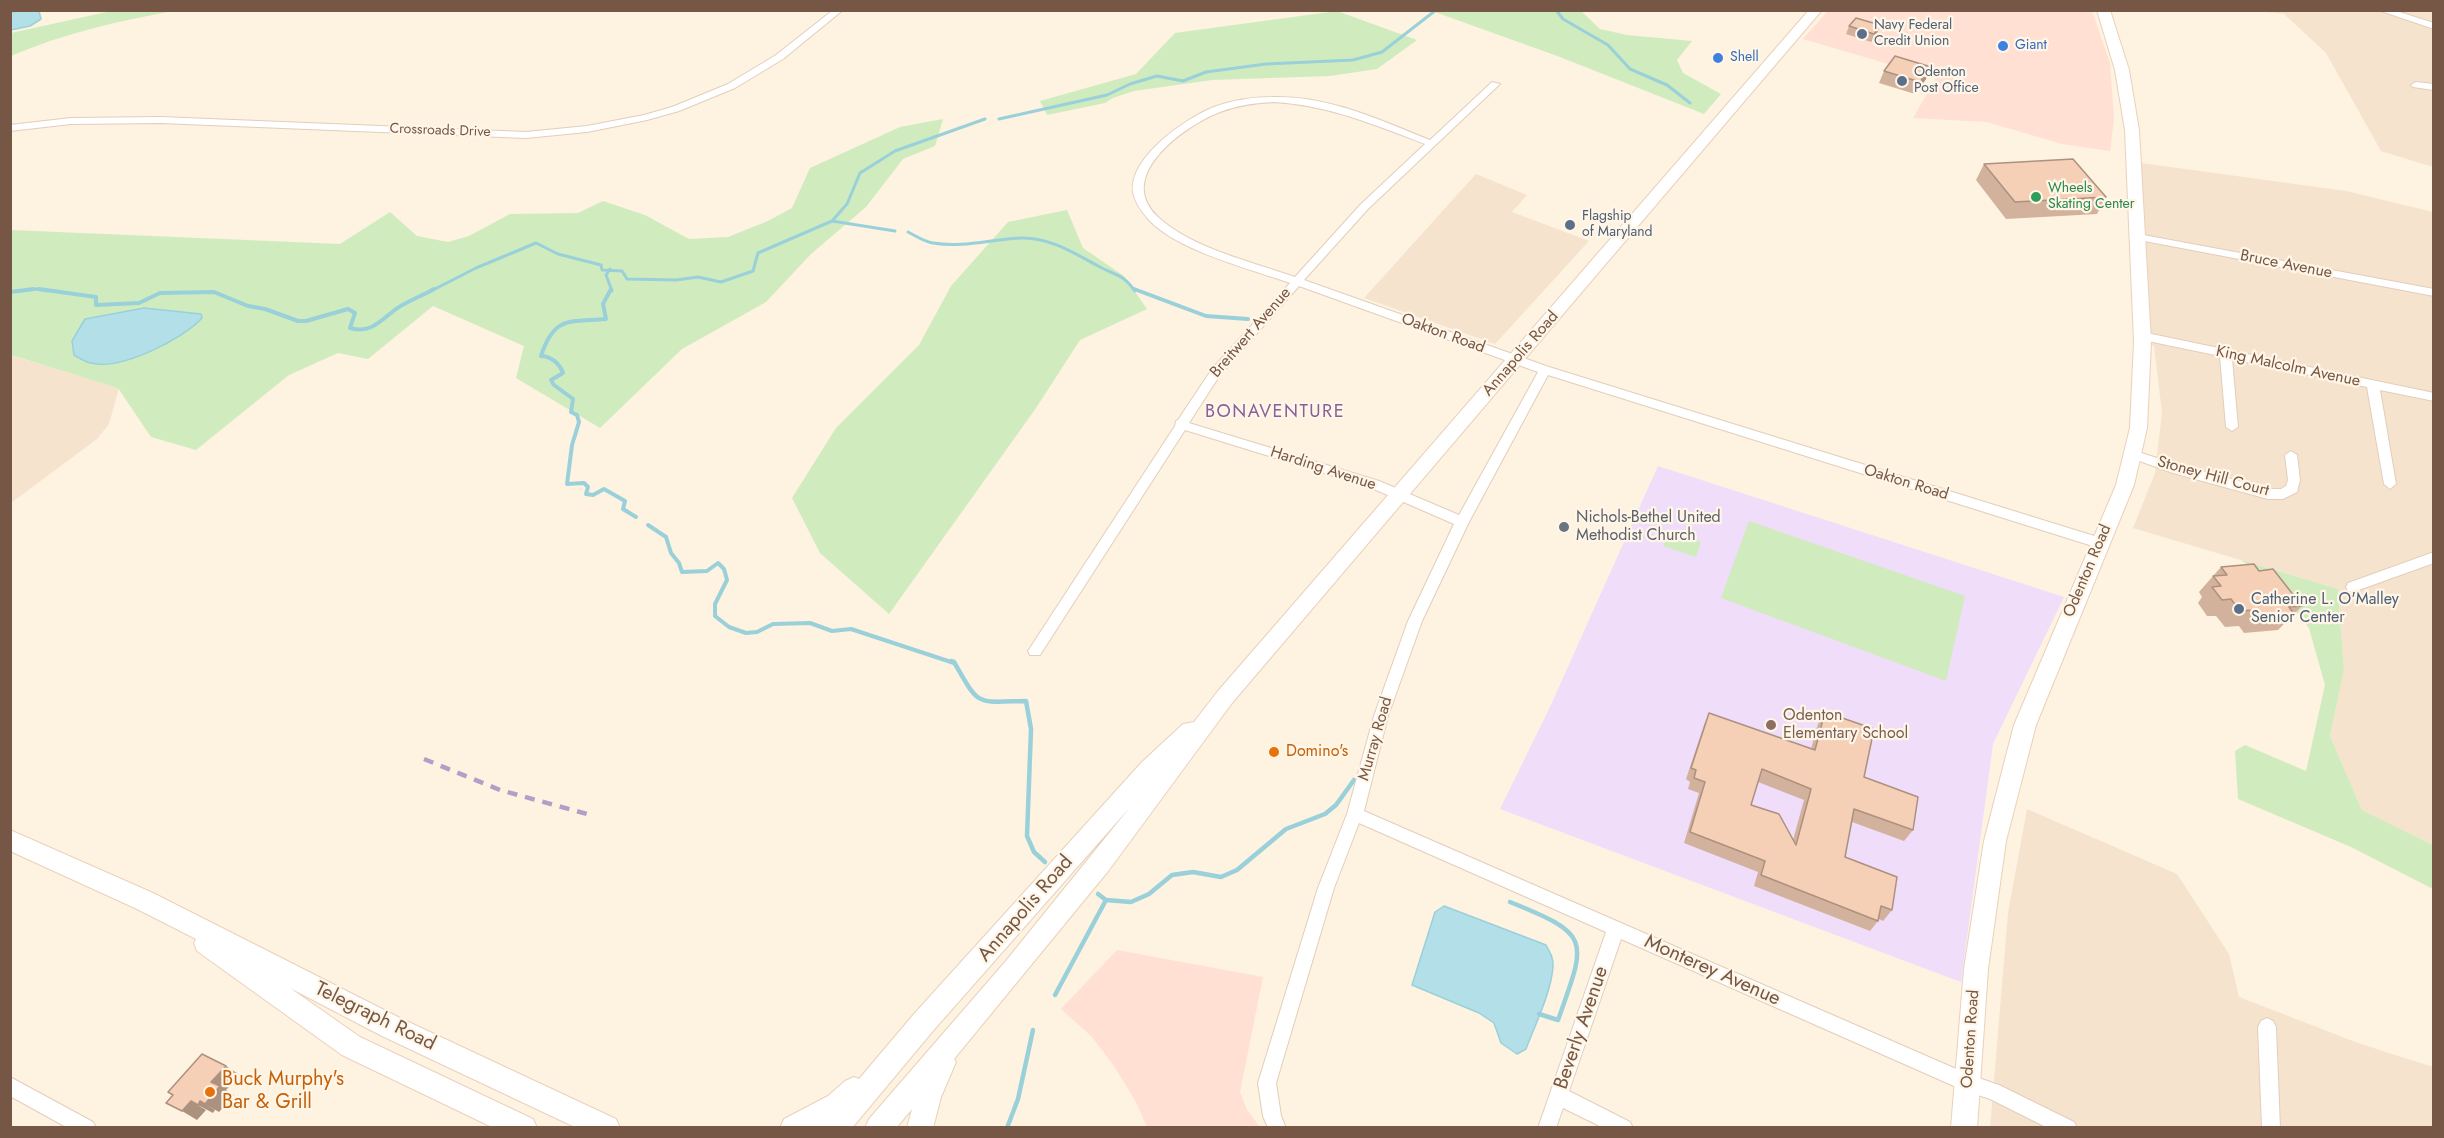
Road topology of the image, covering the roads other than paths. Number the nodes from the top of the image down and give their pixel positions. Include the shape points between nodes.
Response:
1 (839, 10) edge
2 (1816, 10) edge
3 (2103, 10) edge
4 (2382, 10) edge
5 (2433, 26) edge
6 (1495, 84) dead end
7 (2416, 85) dead end
8 (2433, 87) edge
9 (10, 128) edge
10 (1430, 143) junction
11 (2138, 237) junction
12 (1296, 281) junction
13 (2433, 293) edge
14 (2142, 336) junction
15 (2226, 354) junction
16 (1515, 360) junction
17 (1545, 370) junction
18 (2373, 385) junction
19 (2433, 397) edge
20 (1180, 424) junction
21 (2232, 427) dead end
22 (2135, 455) junction
23 (2291, 455) dead end
24 (2390, 484) dead end
25 (1400, 495) junction
26 (1462, 522) junction
27 (2099, 543) junction
28 (2433, 557) edge
29 (2353, 588) dead end
30 (1035, 651) dead end
31 (1225, 697) junction
32 (1355, 813) junction
33 (10, 840) edge
34 (145, 901) junction
35 (1616, 928) junction
36 (923, 1023) junction
37 (2267, 1027) dead end
38 (952, 1043) junction
39 (1969, 1084) junction
40 (10, 1086) edge
41 (1559, 1096) junction
42 (600, 1124) edge
43 (519, 1126) edge
44 (87, 1128) edge
45 (624, 1128) edge
46 (793, 1128) edge
47 (834, 1128) edge
48 (878, 1128) edge
49 (920, 1128) edge
50 (1277, 1128) edge
51 (1547, 1128) edge
52 (1624, 1128) edge
53 (1964, 1128) edge
54 (2068, 1128) edge
55 (2271, 1128) edge

1 - 9 street, Crossroads Drive via 760,70 717,93 642,120 590,130 526,135 105,119
2 - 16 main road, Annapolis Road
3 - 11 main road, Odenton Road via 2120,57 2129,100
4 - 5 street
6 - 10 street, Breitwert Avenue
7 - 8 street
10 - 12 street, Breitwert Avenue
10 - 12 street, Oakton Road via 1335,108 1295,99 1272,99 1236,103 1203,114 1148,158 1137,190 1145,210 1159,226 1183,240
11 - 13 street, Bruce Avenue
11 - 14 main road, Odenton Road
12 - 16 street, Oakton Road
12 - 20 street, Breitwert Avenue via 1216,372
14 - 15 street, King Malcolm Avenue
14 - 22 main road, Odenton Road via 2143,399
15 - 18 street, King Malcolm Avenue
15 - 21 street
16 - 17 street, Oakton Road
16 - 25 main road, Annapolis Road
17 - 26 street, Murray Road
17 - 27 street, Oakton Road
18 - 19 street, King Malcolm Avenue
18 - 24 street
20 - 25 street, Harding Avenue
20 - 30 street, Breitwert Avenue
22 - 23 street, Stoney Hill Court via 2276,494 2292,489
22 - 27 main road, Odenton Road via 2126,485
25 - 26 street, Harding Avenue
25 - 31 main road, Annapolis Road
26 - 32 street, Murray Road via 1415,621 1381,716
27 - 39 main road, Odenton Road via 2025,725 1995,841 1976,969
28 - 29 street
31 - 36 main road, Annapolis Road via 1150,769
31 - 38 main road, Annapolis Road via 1096,871
32 - 35 street, Monterey Avenue
32 - 50 street, Murray Road via 1326,888 1267,1083
33 - 34 main road, Telegraph Road
34 - 42 main road, Telegraph Road via 391,1027
34 - 43 main road, Telegraph Road via 351,1046
35 - 39 street, Monterey Avenue
35 - 41 street, Beverly Avenue
36 - 46 main road via 837,1105
36 - 47 main road, Annapolis Road
37 - 55 street
38 - 48 main road, Annapolis Road
38 - 49 main road via 928,1097
39 - 53 main road, Odenton Road
39 - 54 street, Monterey Avenue
40 - 44 street
41 - 51 street, Beverly Avenue
41 - 52 street
42 - 45 main road, Telegraph Road

